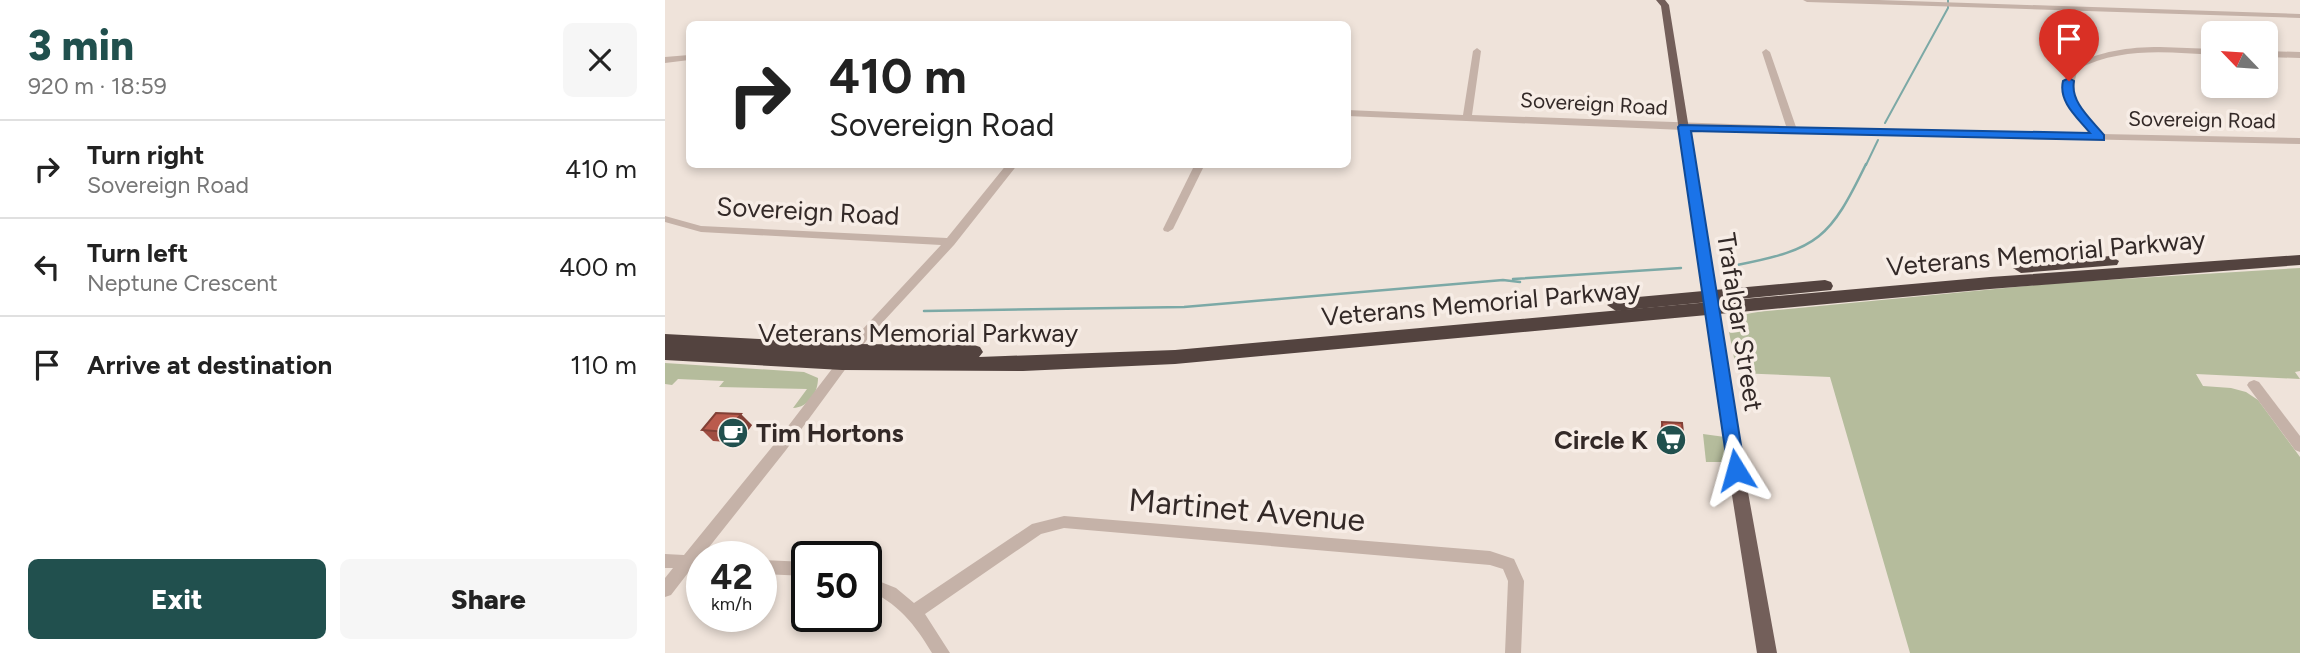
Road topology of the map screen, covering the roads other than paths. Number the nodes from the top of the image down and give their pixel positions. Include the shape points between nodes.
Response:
1 (1660, 0) edge
2 (1807, 0) edge
3 (2300, 16) edge
4 (1477, 51) dead end
5 (2201, 51) edge
6 (1766, 52) dead end
7 (2279, 54) edge
8 (2300, 55) edge
9 (686, 58) edge
10 (665, 60) edge
11 (1351, 113) edge
12 (1467, 117) junction
13 (1684, 127) junction
14 (1793, 130) junction
15 (2099, 137) junction
16 (2300, 141) edge
17 (1010, 168) edge
18 (1198, 168) edge
19 (665, 219) edge
20 (1168, 229) dead end
21 (950, 242) junction
22 (2300, 249) edge
23 (2300, 260) edge
24 (1711, 303) junction
25 (665, 340) edge
26 (665, 353) edge
27 (847, 357) junction
28 (2254, 385) dead end
29 (2300, 446) edge
30 (710, 541) edge
31 (665, 561) edge
32 (686, 562) edge
33 (686, 570) edge
34 (882, 588) edge
35 (665, 590) edge
36 (914, 612) junction
37 (942, 653) edge
38 (1513, 653) edge
39 (1767, 653) edge

1 - 13 main road, Trafalgar Street via 1665,5
2 - 3 street
4 - 12 street
5 - 15 street via 2106,53 2074,68 2067,90 2071,102
6 - 14 street
7 - 8 street
9 - 10 street
11 - 12 street, Sovereign Road
12 - 13 street, Sovereign Road
13 - 14 street, Sovereign Road
13 - 24 main road, Trafalgar Street
14 - 15 street, Sovereign Road
15 - 16 street, Sovereign Road
17 - 21 street
18 - 20 street
19 - 21 street, Sovereign Road via 701,229
21 - 27 street
22 - 24 highway, Veterans Memorial Parkway via 2063,264
23 - 24 highway, Veterans Memorial Parkway
24 - 27 highway, Veterans Memorial Parkway via 1191,345
24 - 39 main road, Trafalgar Street
25 - 27 highway, Veterans Memorial Parkway
26 - 27 highway, Veterans Memorial Parkway
27 - 30 street
28 - 29 street
31 - 32 street
33 - 35 street
34 - 36 street
36 - 37 street
36 - 38 street, Martinet Avenue via 1037,529 1064,522 1490,558 1509,564 1516,580

